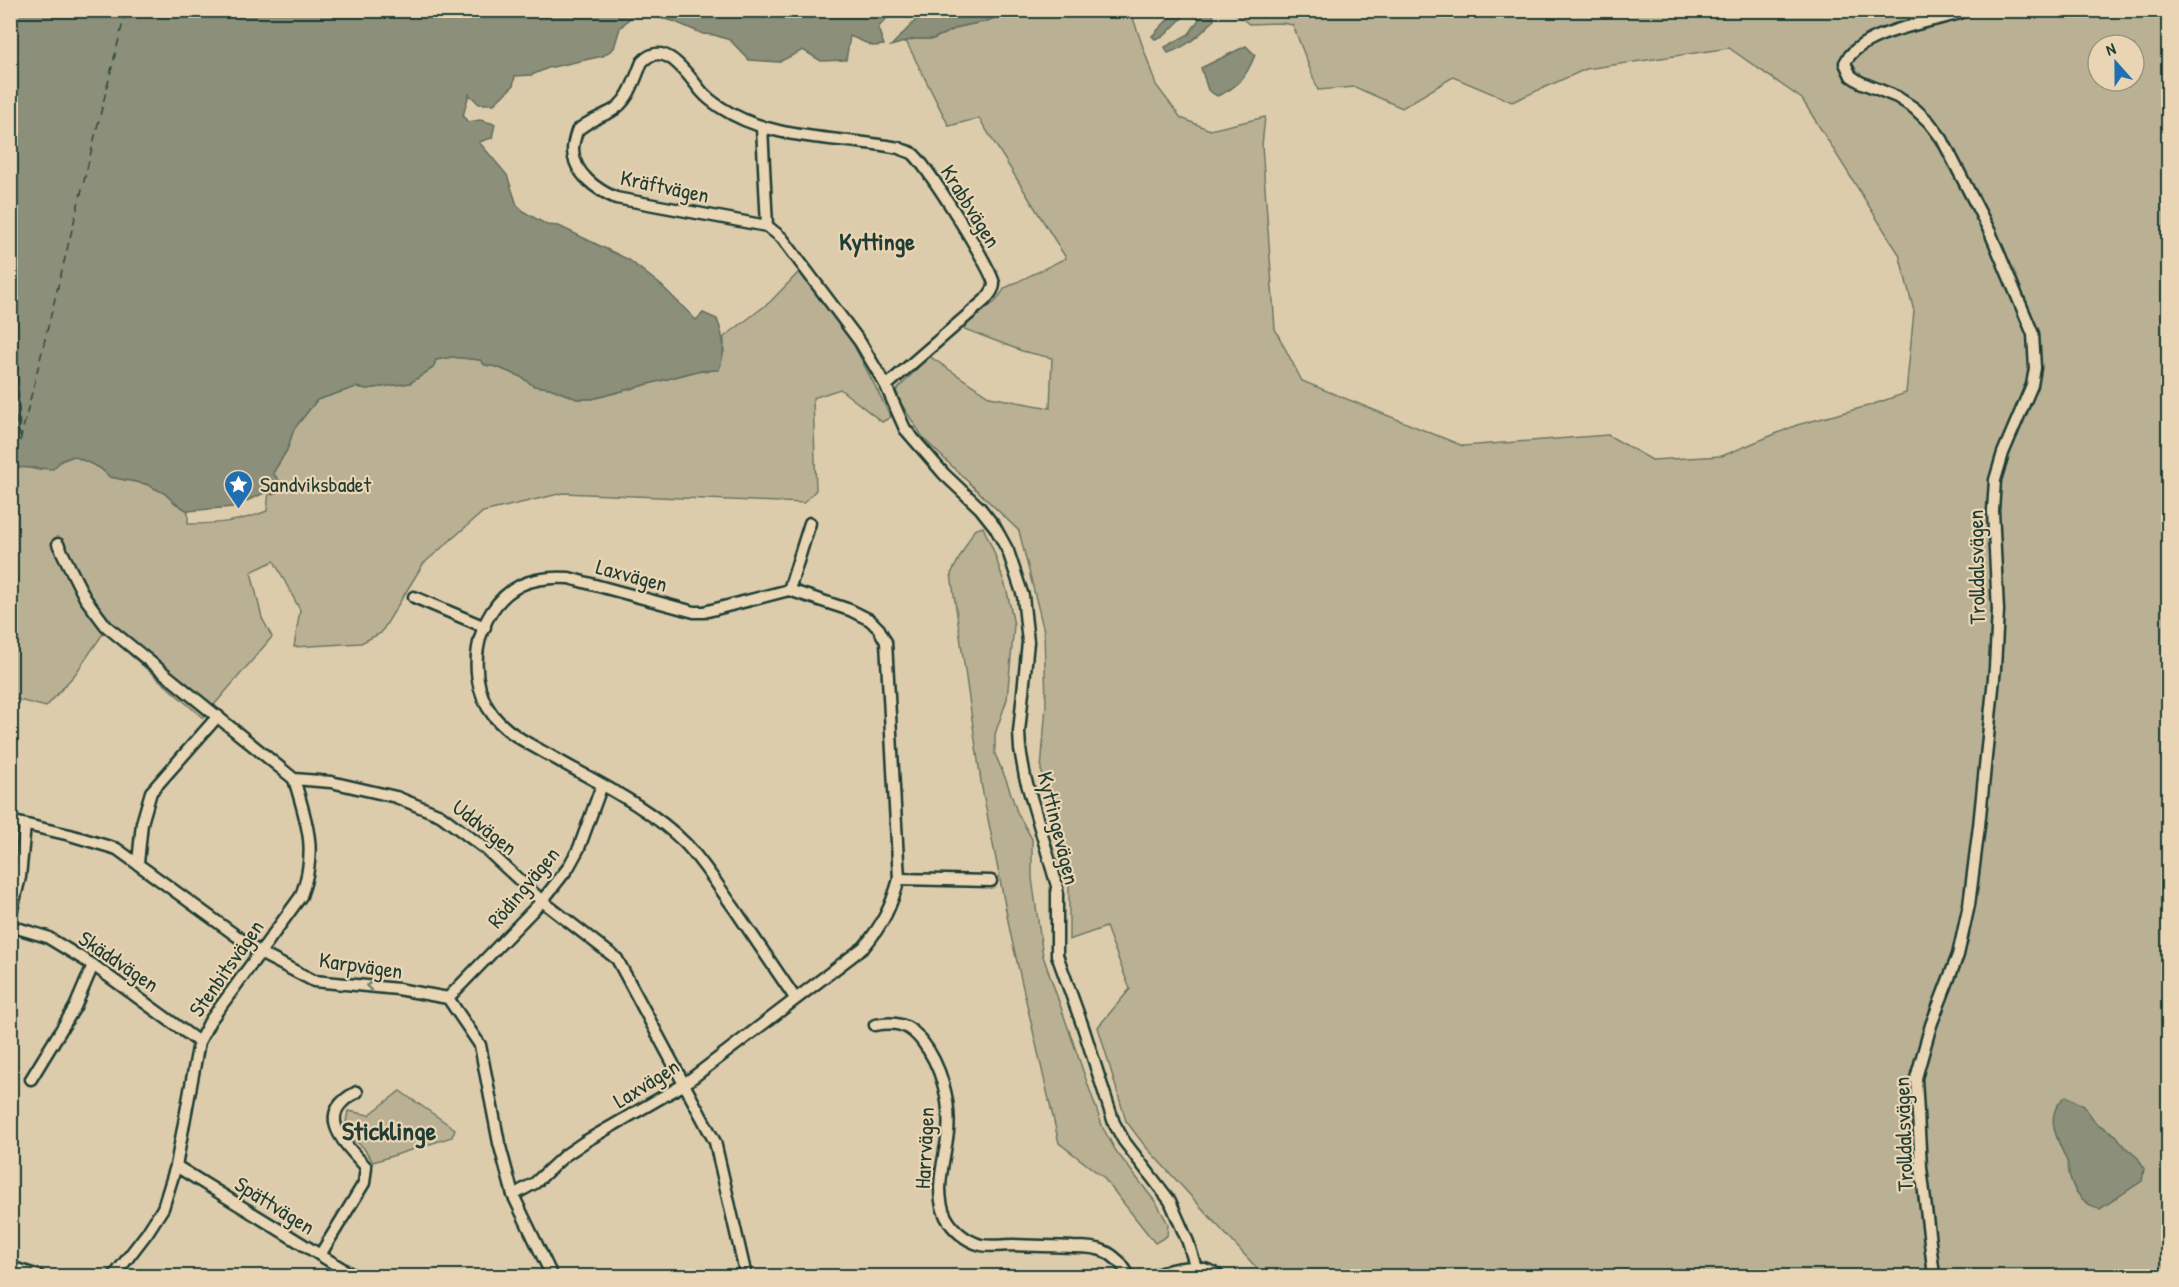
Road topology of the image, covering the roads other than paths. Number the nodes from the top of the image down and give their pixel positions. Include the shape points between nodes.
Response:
1 (1968, 10) edge
2 (762, 127) junction
3 (767, 226) junction
4 (885, 386) junction
5 (810, 523) dead end
6 (58, 544) dead end
7 (789, 590) junction
8 (414, 597) dead end
9 (485, 627) junction
10 (218, 716) junction
11 (294, 779) junction
12 (602, 785) junction
13 (10, 821) edge
14 (25, 825) junction
15 (138, 863) junction
16 (899, 879) junction
17 (991, 881) dead end
18 (542, 901) junction
19 (10, 918) edge
20 (10, 926) edge
21 (260, 953) junction
22 (93, 965) junction
23 (448, 998) junction
24 (795, 998) junction
25 (875, 1025) dead end
26 (199, 1042) junction
27 (31, 1080) dead end
28 (683, 1084) junction
29 (357, 1092) dead end
30 (176, 1166) junction
31 (513, 1195) junction
32 (320, 1256) junction
33 (10, 1267) edge
34 (1196, 1268) junction
35 (39, 1276) edge
36 (114, 1276) edge
37 (354, 1276) edge
38 (552, 1276) edge
39 (746, 1276) edge
40 (1129, 1276) edge
41 (1154, 1276) edge
42 (1219, 1276) edge
43 (1934, 1276) edge

1 - 43 street, Trolldalsvägen via 1879,36 1856,49 1845,63 1851,76 1860,82 1914,108 1942,140 1990,232 2033,334 2031,385 1995,480 1995,668 1969,905 1958,956 1931,1025 1916,1078 1921,1167
2 - 3 street
2 - 3 street, Kräftvägen via 705,95 670,57 661,54 646,57 620,105 577,131 573,150 590,182 616,198
2 - 4 street, Krabbvägen via 912,153 930,175 990,274 994,284 985,300
3 - 4 street via 782,238 860,342
4 - 34 street, Kyttingevägen via 905,429 995,527 1017,574 1028,642 1020,749 1057,886 1057,955 1114,1123 1170,1201
5 - 7 street
6 - 10 street via 86,598 106,626
7 - 9 street, Laxvägen via 694,612 592,583 552,577 520,585 506,595
7 - 16 street, Laxvägen via 870,620 886,642
8 - 9 street
9 - 12 street, Laxvägen via 476,660 479,687 487,708 510,732
10 - 11 street
10 - 15 street via 151,792 142,823
11 - 18 street, Uddvägen via 331,782 396,797 431,810 458,826
11 - 21 street, Stenbitsvägen via 308,824 310,866 301,896
12 - 18 street, Rödingvägen via 579,848
12 - 24 street, Laxvägen via 667,826 705,866
13 - 14 street, Karpvägen
14 - 15 street, Karpvägen via 104,844
14 - 19 street via 20,877
15 - 21 street, Karpvägen
16 - 17 street
16 - 24 street, Laxvägen via 890,909 878,930 864,946
18 - 23 street, Rödingvägen
18 - 28 street, Uddvägen via 616,959
20 - 22 street, Skäddvägen via 47,937
23 -> 21 street, Karpvägen via 314,981
21 - 26 street, Stenbitsvägen
22 - 26 street, Skäddvägen
22 - 27 street via 75,1007
23 - 31 street via 480,1046
24 - 28 street, Laxvägen
25 - 40 street, Harrvägen via 891,1022 907,1026 936,1062 948,1110 940,1196 942,1209 953,1228 980,1244 1102,1250 1115,1257
26 - 30 street, Stenbitsvägen
28 - 31 street, Laxvägen via 564,1156 535,1183
28 - 39 street, Uddvägen via 715,1142
29 - 32 street via 339,1107 335,1130 366,1167 366,1176
30 - 32 street, Spättvägen
30 - 36 street, Stenbitsvägen via 163,1208
31 - 38 street
32 - 37 street, Spättvägen
33 - 35 street
34 - 41 street via 1173,1269
34 - 42 street

